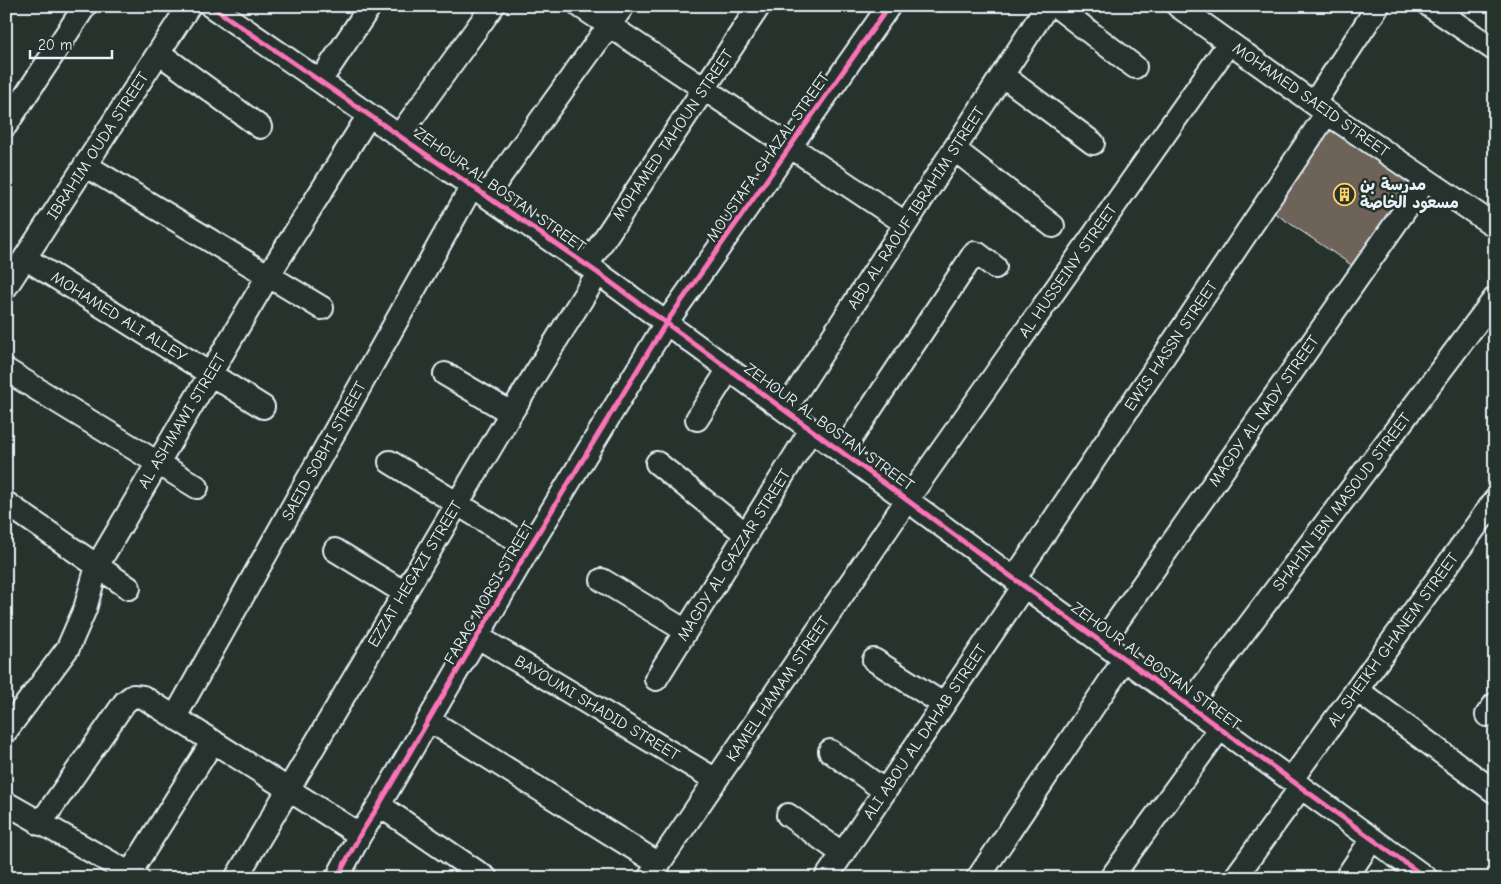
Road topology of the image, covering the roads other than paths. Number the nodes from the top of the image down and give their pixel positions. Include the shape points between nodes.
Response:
1 (86, 6) edge
2 (189, 6) edge
3 (211, 6) edge
4 (370, 6) edge
5 (493, 6) edge
6 (580, 6) edge
7 (623, 6) edge
8 (758, 6) edge
9 (889, 6) edge
10 (1047, 6) edge
11 (1056, 6) edge
12 (1178, 6) edge
13 (1378, 6) edge
14 (1430, 6) edge
15 (609, 26) junction
16 (1229, 43) junction
17 (1495, 50) edge
18 (159, 53) junction
19 (1135, 67) dead end
20 (1002, 75) junction
21 (320, 81) junction
22 (704, 89) junction
23 (1321, 108) junction
24 (369, 115) junction
25 (6, 125) edge
26 (260, 126) dead end
27 (400, 136) junction
28 (1093, 143) dead end
29 (790, 147) junction
30 (954, 149) junction
31 (85, 165) junction
32 (1426, 180) junction
33 (479, 191) junction
34 (905, 223) junction
35 (1052, 226) dead end
36 (1495, 226) edge
37 (25, 258) junction
38 (995, 267) dead end
39 (592, 269) junction
40 (268, 276) junction
41 (6, 287) edge
42 (1495, 298) edge
43 (322, 308) dead end
44 (666, 323) junction
45 (729, 369) junction
46 (6, 370) edge
47 (210, 374) junction
48 (445, 374) dead end
49 (263, 407) dead end
50 (785, 410) junction
51 (511, 413) junction
52 (697, 419) dead end
53 (811, 430) junction
54 (842, 452) junction
55 (390, 462) dead end
56 (158, 463) junction
57 (657, 463) dead end
58 (197, 487) dead end
59 (907, 500) junction
60 (1495, 500) edge
61 (6, 503) edge
62 (457, 504) junction
63 (747, 535) junction
64 (529, 548) junction
65 (335, 550) dead end
66 (97, 566) junction
67 (602, 580) dead end
68 (1019, 582) junction
69 (129, 588) dead end
70 (405, 593) junction
71 (686, 631) junction
72 (478, 636) junction
73 (1102, 642) junction
74 (1125, 659) junction
75 (874, 660) dead end
76 (656, 679) dead end
77 (1357, 690) junction
78 (943, 704) junction
79 (1189, 706) junction
80 (175, 717) junction
81 (429, 720) junction
82 (1220, 728) junction
83 (6, 731) edge
84 (213, 741) junction
85 (830, 751) dead end
86 (716, 780) junction
87 (1296, 783) junction
88 (288, 788) junction
89 (885, 791) junction
90 (1495, 792) edge
91 (6, 803) edge
92 (379, 805) junction
93 (788, 815) dead end
94 (40, 824) junction
95 (360, 835) junction
96 (1372, 839) junction
97 (843, 854) junction
98 (654, 871) edge
99 (134, 875) edge
100 (236, 878) edge
101 (337, 878) edge
102 (486, 878) edge
103 (826, 878) edge
104 (978, 878) edge
105 (1111, 878) edge
106 (1234, 878) edge
107 (1346, 878) edge
108 (1426, 878) edge

1 - 25 street
2 - 18 street, IBRAHIM OUDA STREET
3 - 21 street, ZEHOUR AL BOSTAN STREET
4 - 21 street
5 - 27 street
6 - 15 street
7 - 15 street, SAEID SOBHI STREET
8 - 22 street, MOHAMED TAHOUN STREET
9 - 29 street, MOUSTAFA GHAZAL STREET
10 - 20 street, ABD AL RAOUF IBRAHIM STREET
11 - 19 street
12 - 16 street, MOHAMED SAEID STREET
13 - 23 street, EWIS HASSN STREET
14 - 17 street
15 - 22 street
15 - 33 street, SAEID SOBHI STREET
16 - 23 street, MOHAMED SAEID STREET
16 - 59 street, AL HUSSEINY STREET
18 - 26 street
18 - 31 street, IBRAHIM OUDA STREET
20 - 28 street
20 - 30 street, ABD AL RAOUF IBRAHIM STREET
21 - 24 street, ZEHOUR AL BOSTAN STREET
22 - 29 street
22 - 39 street, MOHAMED TAHOUN STREET
23 - 32 street, MOHAMED SAEID STREET
23 - 68 street, EWIS HASSN STREET
24 - 27 street, ZEHOUR AL BOSTAN STREET
24 - 40 street, AL ASHMAWI STREET
27 - 33 street, ZEHOUR AL BOSTAN STREET
29 - 34 street
29 - 44 street, MOUSTAFA GHAZAL STREET
30 - 34 street, ABD AL RAOUF IBRAHIM STREET
30 - 35 street
31 - 37 street, IBRAHIM OUDA STREET
31 - 40 street
32 - 36 street, MOHAMED SAEID STREET
32 - 73 street, MAGDY AL NADY STREET
33 - 39 street, ZEHOUR AL BOSTAN STREET
33 - 80 street, SAEID SOBHI STREET
34 - 50 street, ABD AL RAOUF IBRAHIM STREET
37 - 41 street, IBRAHIM OUDA STREET
37 - 47 street, MOHAMED ALI ALLEY
38 - 54 street via 978,254 973,255
39 - 44 street, ZEHOUR AL BOSTAN STREET
39 - 51 street, EZZAT HEGAZI STREET
40 - 43 street
40 - 47 street, AL ASHMAWI STREET
42 - 79 street, SHAHIN IBN MASOUD STREET
44 - 45 street, ZEHOUR AL BOSTAN STREET
44 - 64 street, FARAG MORSI STREET
45 - 50 street, ZEHOUR AL BOSTAN STREET
45 - 52 street
46 - 56 street
47 - 49 street, MOHAMED ALI ALLEY
47 - 56 street, AL ASHMAWI STREET
48 - 51 street
50 - 53 street, ZEHOUR AL BOSTAN STREET
51 - 62 street, EZZAT HEGAZI STREET
53 - 54 street, ZEHOUR AL BOSTAN STREET
53 - 63 street, MAGDY AL GAZZAR STREET
54 - 59 street, ZEHOUR AL BOSTAN STREET
55 - 62 street
56 - 58 street
56 - 66 street, AL ASHMAWI STREET
57 - 63 street
59 - 68 street, ZEHOUR AL BOSTAN STREET
59 - 86 street, KAMEL HAMAM STREET
60 - 77 street, AL SHEIKH GHANEM STREET
61 - 66 street
62 - 64 street
62 - 70 street, EZZAT HEGAZI STREET
63 - 71 street, MAGDY AL GAZZAR STREET
64 - 72 street, FARAG MORSI STREET
65 - 70 street
66 - 69 street
66 - 83 street, AL ASHMAWI STREET via 85,609 68,648
67 - 71 street
68 - 73 street, ZEHOUR AL BOSTAN STREET
68 - 78 street, ALI ABOU AL DAHAB STREET
70 - 88 street, EZZAT HEGAZI STREET
71 - 76 street, MAGDY AL GAZZAR STREET
72 - 81 street, FARAG MORSI STREET
72 - 86 street, BAYOUMI SHADID STREET
73 - 74 street, ZEHOUR AL BOSTAN STREET
74 - 79 street, ZEHOUR AL BOSTAN STREET
74 - 104 street
75 - 78 street
77 - 87 street, AL SHEIKH GHANEM STREET
77 - 90 street
78 - 89 street, ALI ABOU AL DAHAB STREET
79 - 82 street, ZEHOUR AL BOSTAN STREET
80 - 84 street
80 - 94 street via 143,697 134,696 125,702
81 - 92 street, FARAG MORSI STREET
81 - 98 street
82 - 87 street, ZEHOUR AL BOSTAN STREET
82 - 105 street
84 - 88 street
84 - 99 street
85 - 89 street
86 - 98 street, KAMEL HAMAM STREET
87 - 96 street, ZEHOUR AL BOSTAN STREET
87 - 106 street, AL SHEIKH GHANEM STREET
88 - 95 street
88 - 100 street, EZZAT HEGAZI STREET
89 - 97 street, ALI ABOU AL DAHAB STREET
91 - 94 street
92 - 95 street, FARAG MORSI STREET
92 - 102 street
93 - 97 street
94 - 99 street
95 - 101 street, FARAG MORSI STREET
96 - 107 street
96 - 108 street, ZEHOUR AL BOSTAN STREET
97 - 103 street, ALI ABOU AL DAHAB STREET

